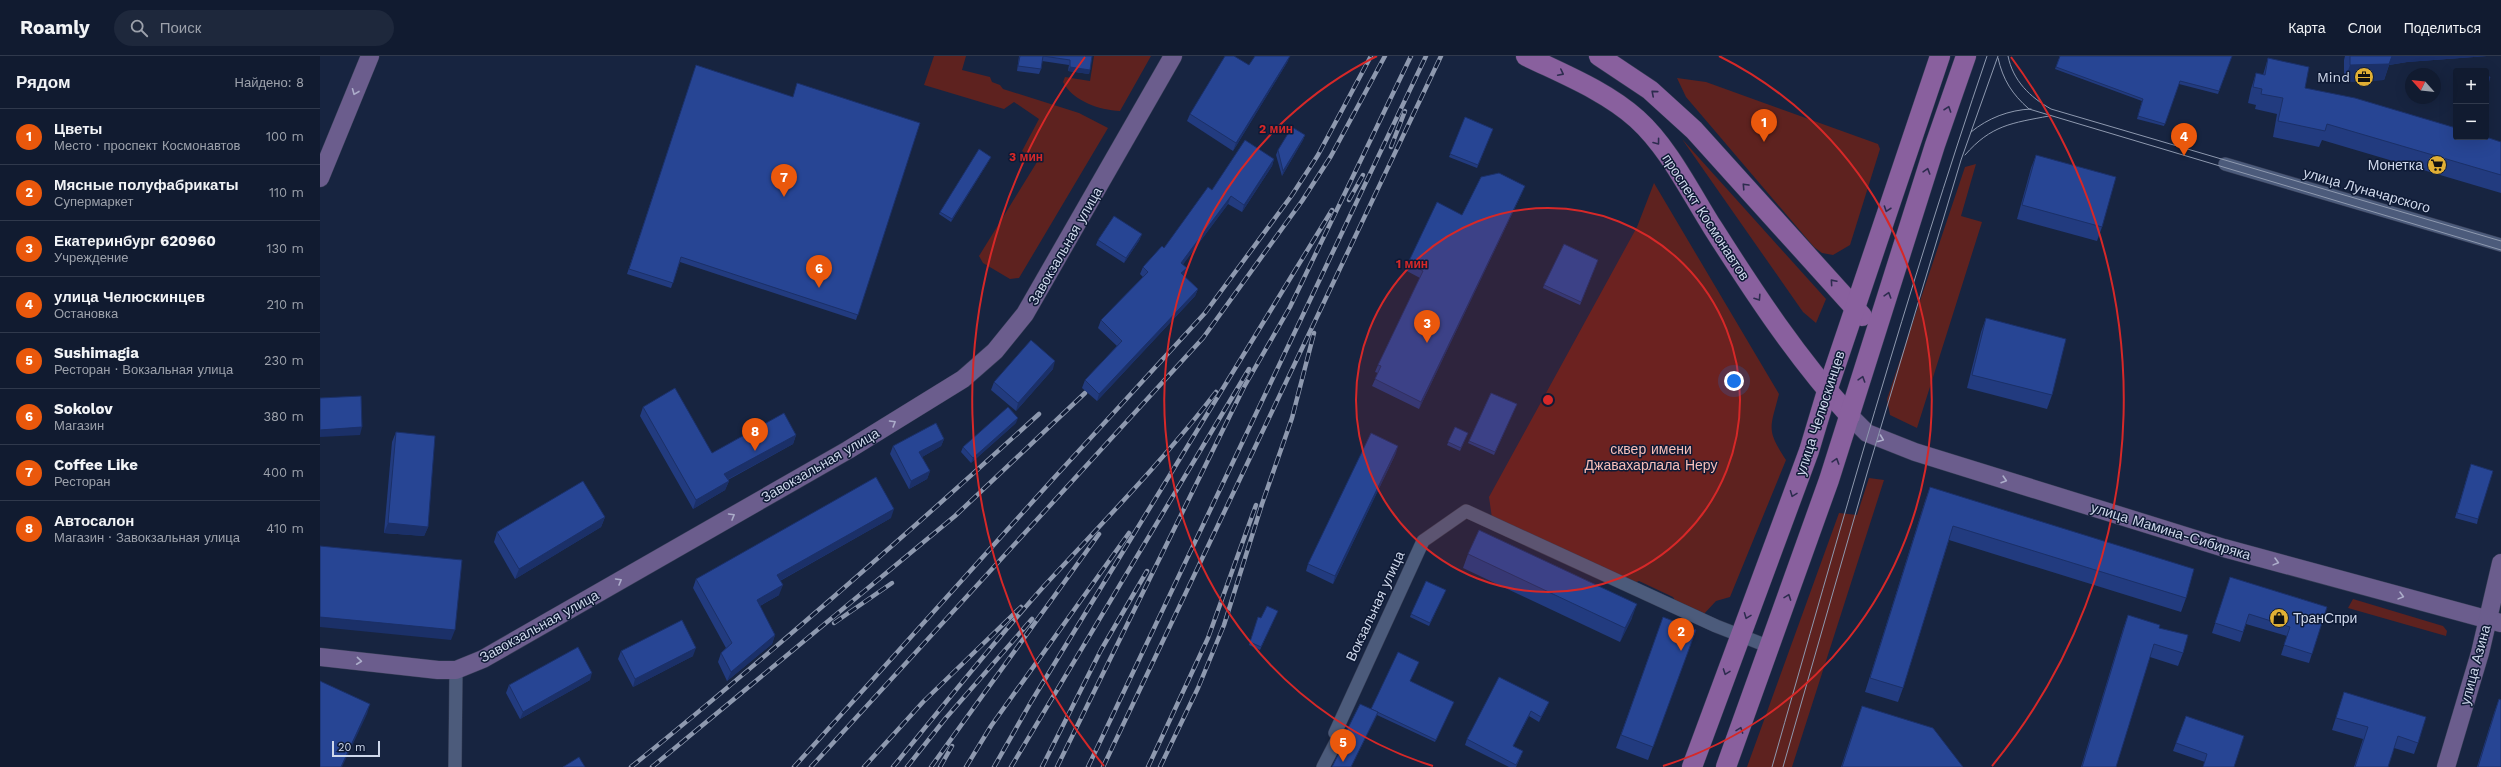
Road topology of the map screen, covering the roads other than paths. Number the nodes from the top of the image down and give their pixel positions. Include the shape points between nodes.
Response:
1 (370, 56) edge
2 (1174, 56) edge
3 (1526, 56) edge
4 (1600, 56) edge
5 (1940, 56) edge
6 (1966, 56) edge
7 (2225, 164) dead end
8 (320, 178) edge
9 (2501, 246) edge
10 (1855, 307) junction
11 (1877, 332) junction
12 (1827, 391) junction
13 (1850, 416) junction
14 (2501, 563) edge
15 (2494, 621) edge
16 (1740, 635) junction
17 (1770, 647) junction
18 (320, 657) edge
19 (456, 670) junction
20 (455, 767) edge
21 (1323, 767) edge
22 (1692, 767) edge
23 (1726, 767) edge
24 (2446, 767) edge

1 -> 8 main road
19 -> 2 main road, Завокзальная улица via 483,659 848,450 963,380 982,364 1008,337 1043,286
3 -> 12 main road, проспект Космонавтов via 1628,112 1646,129 1669,158 1773,321
10 -> 4 main road via 1694,130 1650,90
5 -> 10 main road, улица Челюскинцев
11 -> 6 main road, улица Челюскинцев via 1935,145
7 - 9 street, улица Луначарского
10 - 11 main road
10 - 12 main road, улица Челюскинцев
13 -> 11 main road, улица Челюскинцев
12 - 13 main road, проспект Космонавтов
12 -> 16 main road, улица Челюскинцев via 1809,451
13 -> 15 main road, улица Мамина-Сибиряка via 1867,433 1922,454 2224,548
17 -> 13 main road, улица Челюскинцев
14 - 15 main road, улица Азина
15 - 24 main road, улица Азина via 2480,653
16 - 17 street
16 - 21 street, Вокзальная улица via 1466,511 1423,541
16 -> 22 main road, улица Челюскинцев
23 -> 17 main road, улица Челюскинцев
18 -> 19 main road, Завокзальная улица
19 - 20 street

